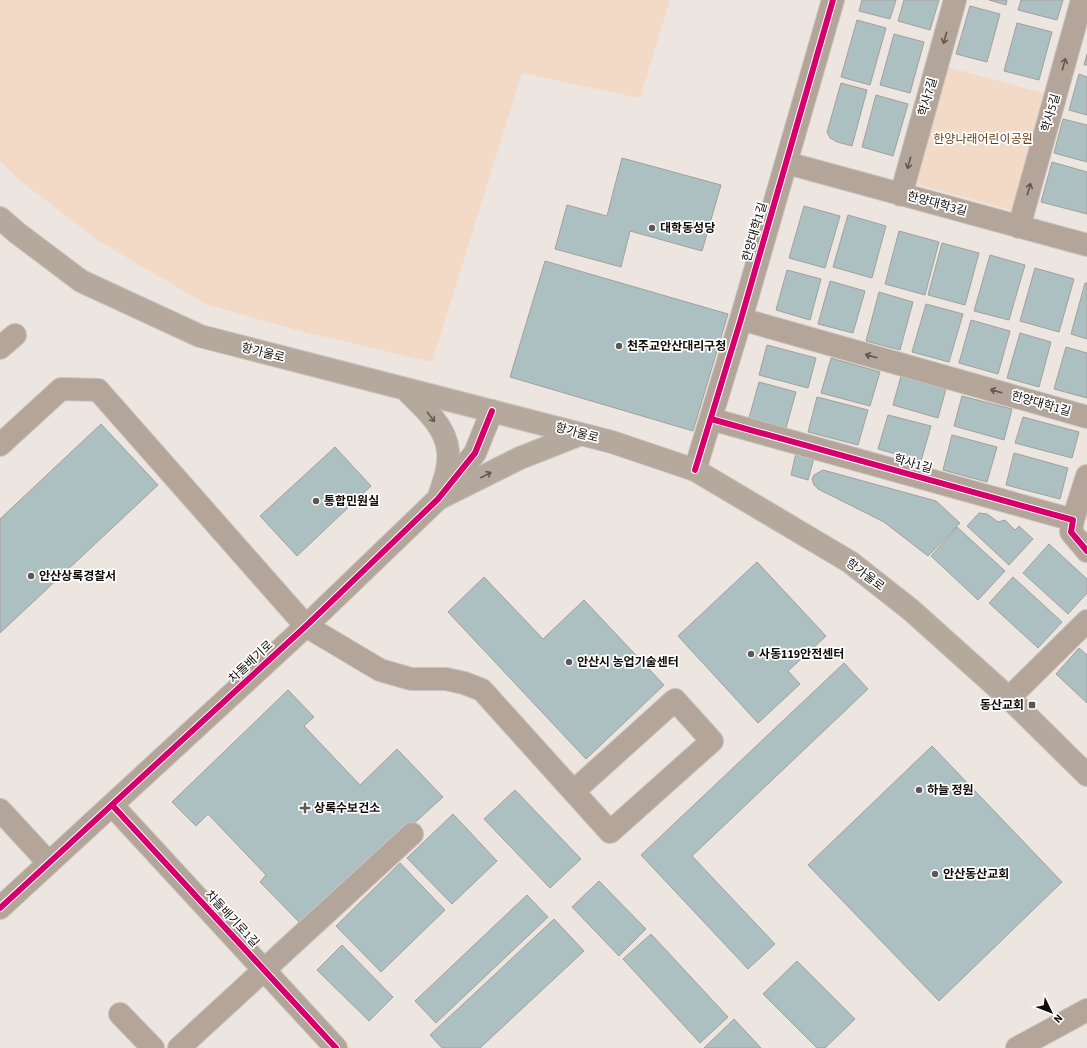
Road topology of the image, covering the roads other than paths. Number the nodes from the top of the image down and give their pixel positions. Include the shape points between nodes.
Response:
1 (833, 0) edge
2 (955, 0) edge
3 (1082, 0) edge
4 (787, 163) junction
5 (900, 195) junction
6 (0, 218) edge
7 (1019, 227) junction
8 (1087, 245) edge
9 (741, 319) junction
10 (405, 389) junction
11 (492, 411) junction
12 (1087, 417) edge
13 (711, 419) junction
14 (581, 434) junction
15 (0, 445) edge
16 (695, 470) junction
17 (1087, 476) edge
18 (438, 499) junction
19 (1073, 520) junction
20 (1087, 551) edge
21 (1087, 621) edge
22 (306, 626) junction
23 (1009, 698) junction
24 (1087, 775) edge
25 (574, 791) junction
26 (112, 805) junction
27 (0, 810) edge
28 (412, 834) dead end
29 (49, 863) junction
30 (0, 908) edge
31 (264, 970) junction
32 (1087, 1010) edge
33 (120, 1014) dead end
34 (153, 1048) edge
35 (179, 1048) edge
36 (336, 1048) edge
37 (1017, 1048) edge

1 - 4 street, 한양대학1길
2 -> 5 street, 학사7길
7 -> 3 street, 학사5길
4 - 5 street, 한양대학3길
4 - 9 street, 한양대학1길
5 - 7 street, 한양대학3길
6 - 10 main road, 항가울로 via 81,281 200,336
7 - 8 street, 한양대학3길
12 -> 9 street, 한양대학1길
9 - 13 street, 한양대학1길
10 - 11 main road, 항가울로
10 -> 18 main road via 443,432 448,451
11 - 14 main road, 항가울로
11 - 18 street, 차돌배기로 via 475,453
13 - 16 street, 한양대학1길
13 - 19 street, 학사1길
14 - 16 main road, 항가울로
18 -> 14 main road via 520,458
15 - 22 street via 61,389 98,390
16 - 23 main road, 항가울로 via 850,562 911,610
17 - 19 street
18 - 22 street, 차돌배기로
19 - 20 street via 1071,532
21 - 23 street
22 - 25 street via 380,670 411,679 446,679 482,690
22 - 26 street, 차돌배기로
23 - 24 main road, 항가울로
25 - 25 street via 676,700 712,741 610,832
26 - 29 street, 차돌배기로
26 - 31 street, 차돌배기로1길
27 - 29 street
28 - 31 street
29 - 30 street, 차돌배기로
31 - 35 street
31 - 36 street, 차돌배기로1길
32 - 37 street
33 - 34 street

